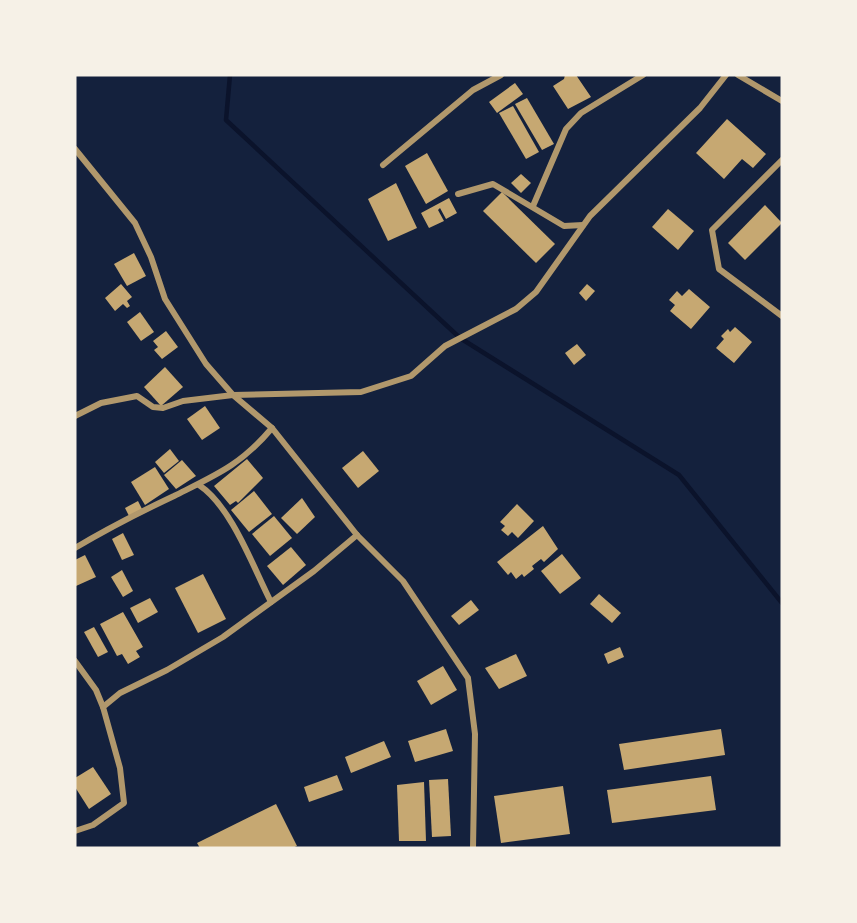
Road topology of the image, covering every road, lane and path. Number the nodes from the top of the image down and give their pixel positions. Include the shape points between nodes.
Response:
1 (501, 75) edge
2 (643, 75) edge
3 (726, 75) edge
4 (738, 75) edge
5 (782, 101) edge
6 (75, 149) edge
7 (782, 160) edge
8 (383, 165) dead end
9 (458, 194) dead end
10 (534, 207) junction
11 (583, 225) junction
12 (782, 316) edge
13 (232, 395) junction
14 (75, 416) edge
15 (272, 428) junction
16 (199, 485) junction
17 (357, 535) junction
18 (75, 548) edge
19 (271, 602) junction
20 (75, 662) edge
21 (104, 707) junction
22 (75, 831) edge
23 (473, 848) edge

1 - 8 street via 473,90
2 - 10 street via 581,113 566,129
3 - 11 street via 700,108
4 - 5 street
6 - 13 street via 135,223 165,299 206,364
7 - 12 street via 712,230 719,269
9 - 10 street via 493,184
10 - 11 street via 564,226
11 - 13 street via 536,292 516,309 445,346 411,376 362,392
13 - 14 street via 183,401 163,408 153,407 137,396 101,403
13 - 15 street
15 - 16 street via 250,453
15 - 17 street
16 - 18 street
16 - 19 street via 224,513
17 - 19 street
17 - 23 street via 403,581 468,678 475,734
19 - 21 street via 223,637 120,693
20 - 21 street
21 - 22 street via 120,768 124,803 93,825

